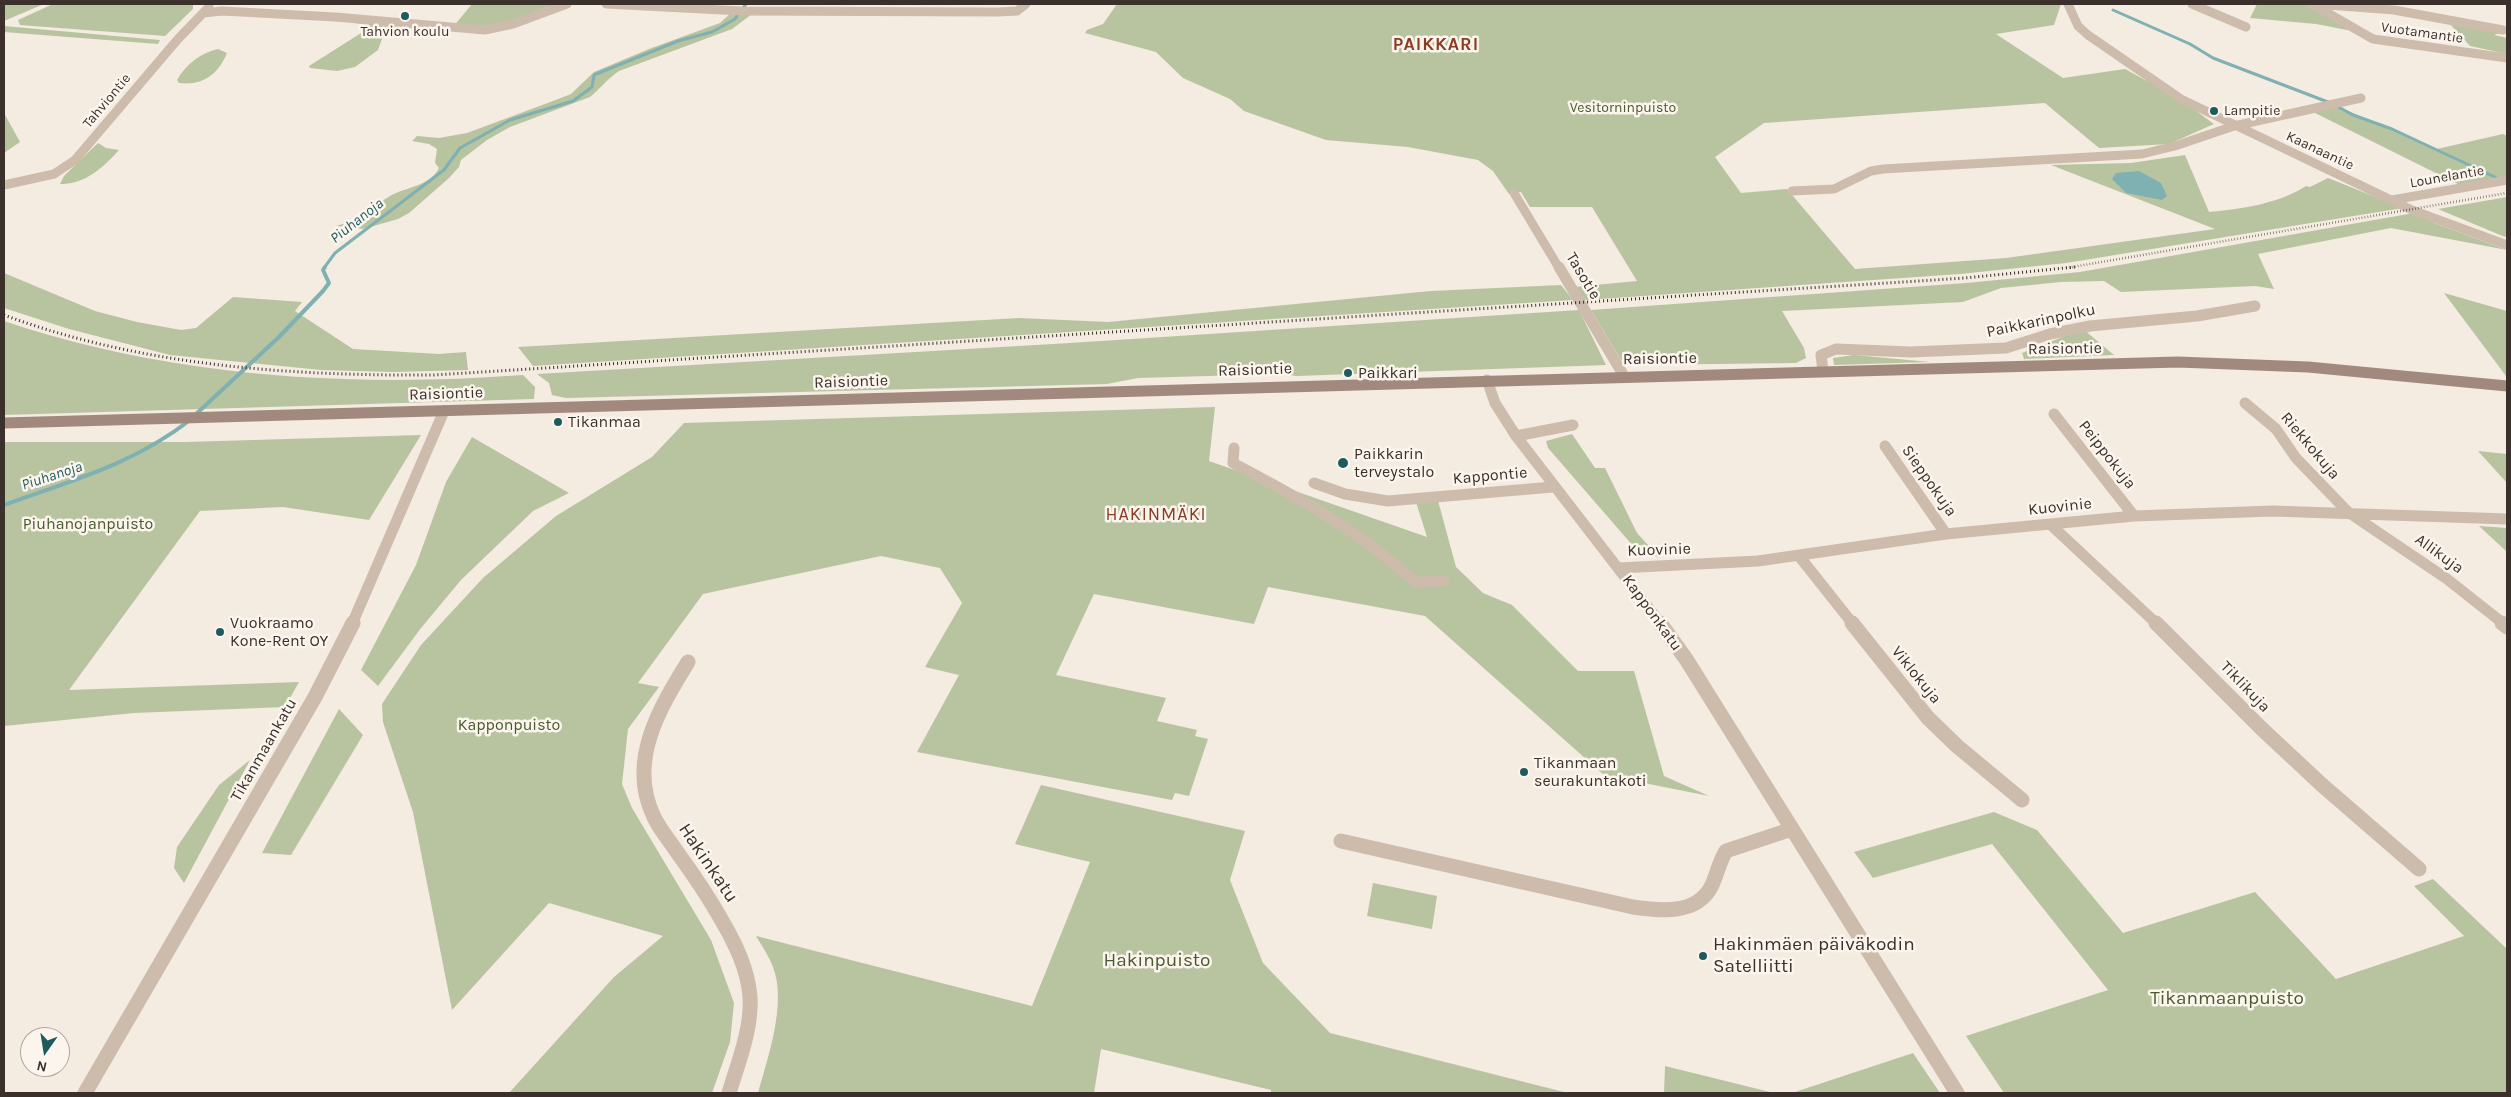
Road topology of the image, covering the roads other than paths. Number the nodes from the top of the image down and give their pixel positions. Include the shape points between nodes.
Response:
1 (213, 4) edge
2 (567, 4) edge
3 (606, 4) edge
4 (1026, 4) edge
5 (2068, 4) edge
6 (2192, 4) edge
7 (2313, 4) edge
8 (203, 13) junction
9 (2246, 27) dead end
10 (2503, 30) dead end
11 (2507, 58) edge
12 (2361, 98) dead end
13 (2234, 126) junction
14 (2507, 180) edge
15 (4, 185) edge
16 (1792, 191) dead end
17 (1514, 193) dead end
18 (2392, 200) junction
19 (2507, 245) edge
20 (2255, 306) dead end
21 (1823, 371) junction
22 (1624, 376) junction
23 (1487, 380) junction
24 (2507, 386) edge
25 (2245, 403) dead end
26 (444, 411) junction
27 (2054, 414) dead end
28 (4, 423) edge
29 (1573, 425) dead end
30 (1516, 436) junction
31 (1885, 446) dead end
32 (1234, 448) dead end
33 (1314, 482) dead end
34 (1553, 487) junction
35 (2348, 512) junction
36 (2134, 516) junction
37 (2507, 518) edge
38 (2050, 524) junction
39 (1946, 534) junction
40 (1799, 556) junction
41 (1619, 568) junction
42 (1444, 581) dead end
43 (2507, 627) edge
44 (688, 662) dead end
45 (2022, 800) dead end
46 (1792, 829) junction
47 (1342, 841) dead end
48 (2419, 869) dead end
49 (85, 1093) edge
50 (729, 1093) edge
51 (1957, 1093) edge

1 - 8 street, Tahviontie
2 - 8 street via 513,24 485,30 343,17
3 - 4 street via 741,11 998,12 1017,11
5 - 13 street, Kaanaantie via 2078,26 2099,44 2181,99
6 - 9 street
7 - 10 street via 2394,10
7 - 11 street, Vuotamantie via 2372,39
8 - 15 street, Tahviontie via 75,160 54,174
12 - 13 street
13 - 16 street via 2142,154 1884,169 1871,171 1834,189
13 - 18 street, Kaanaantie
14 - 18 street, Lounelantie
17 - 22 street, Tasotie
18 - 19 street, Kaanaantie
20 - 21 street, Paikkarinpolku via 2197,316 2090,326 2006,348 1911,352 1836,349 1822,355
21 - 22 main road, Raisiontie
21 - 24 main road, Raisiontie via 2202,362 2348,370
22 - 23 main road, Raisiontie
23 - 26 main road, Raisiontie
23 - 30 street, Kapponkatu via 1495,403
25 - 35 street, Riekkokuja via 2276,429 2296,458
26 - 28 main road, Raisiontie
26 - 49 street, Tikanmaankatu via 354,621 315,696
27 - 36 street, Peippokuja
29 - 30 street
30 - 34 street, Kapponkatu
31 - 39 street, Sieppokuja
32 - 42 street via 1233,463 1349,531 1400,566 1415,582
33 - 34 street, Kappontie via 1345,494 1388,501
34 - 41 street, Kapponkatu
35 - 36 street, Kuovinie
35 - 37 street, Kuovinie
35 - 43 street, Allikuja via 2440,574
36 - 38 street, Kuovinie
38 - 39 street, Kuovinie
38 - 48 street, Tiklikuja via 2197,662 2262,729
39 - 40 street, Kuovinie
40 - 41 street, Kuovinie via 1720,564
40 - 45 street, Viklokuja via 1928,718
41 - 46 street, Kapponkatu via 1686,659
44 - 50 street, Hakinkatu via 651,732 645,750 642,783 654,818 722,919 745,973 750,996 748,1021
46 - 47 street via 1726,851 1707,894 1696,903 1670,910 1511,880
46 - 51 street, Kapponkatu

